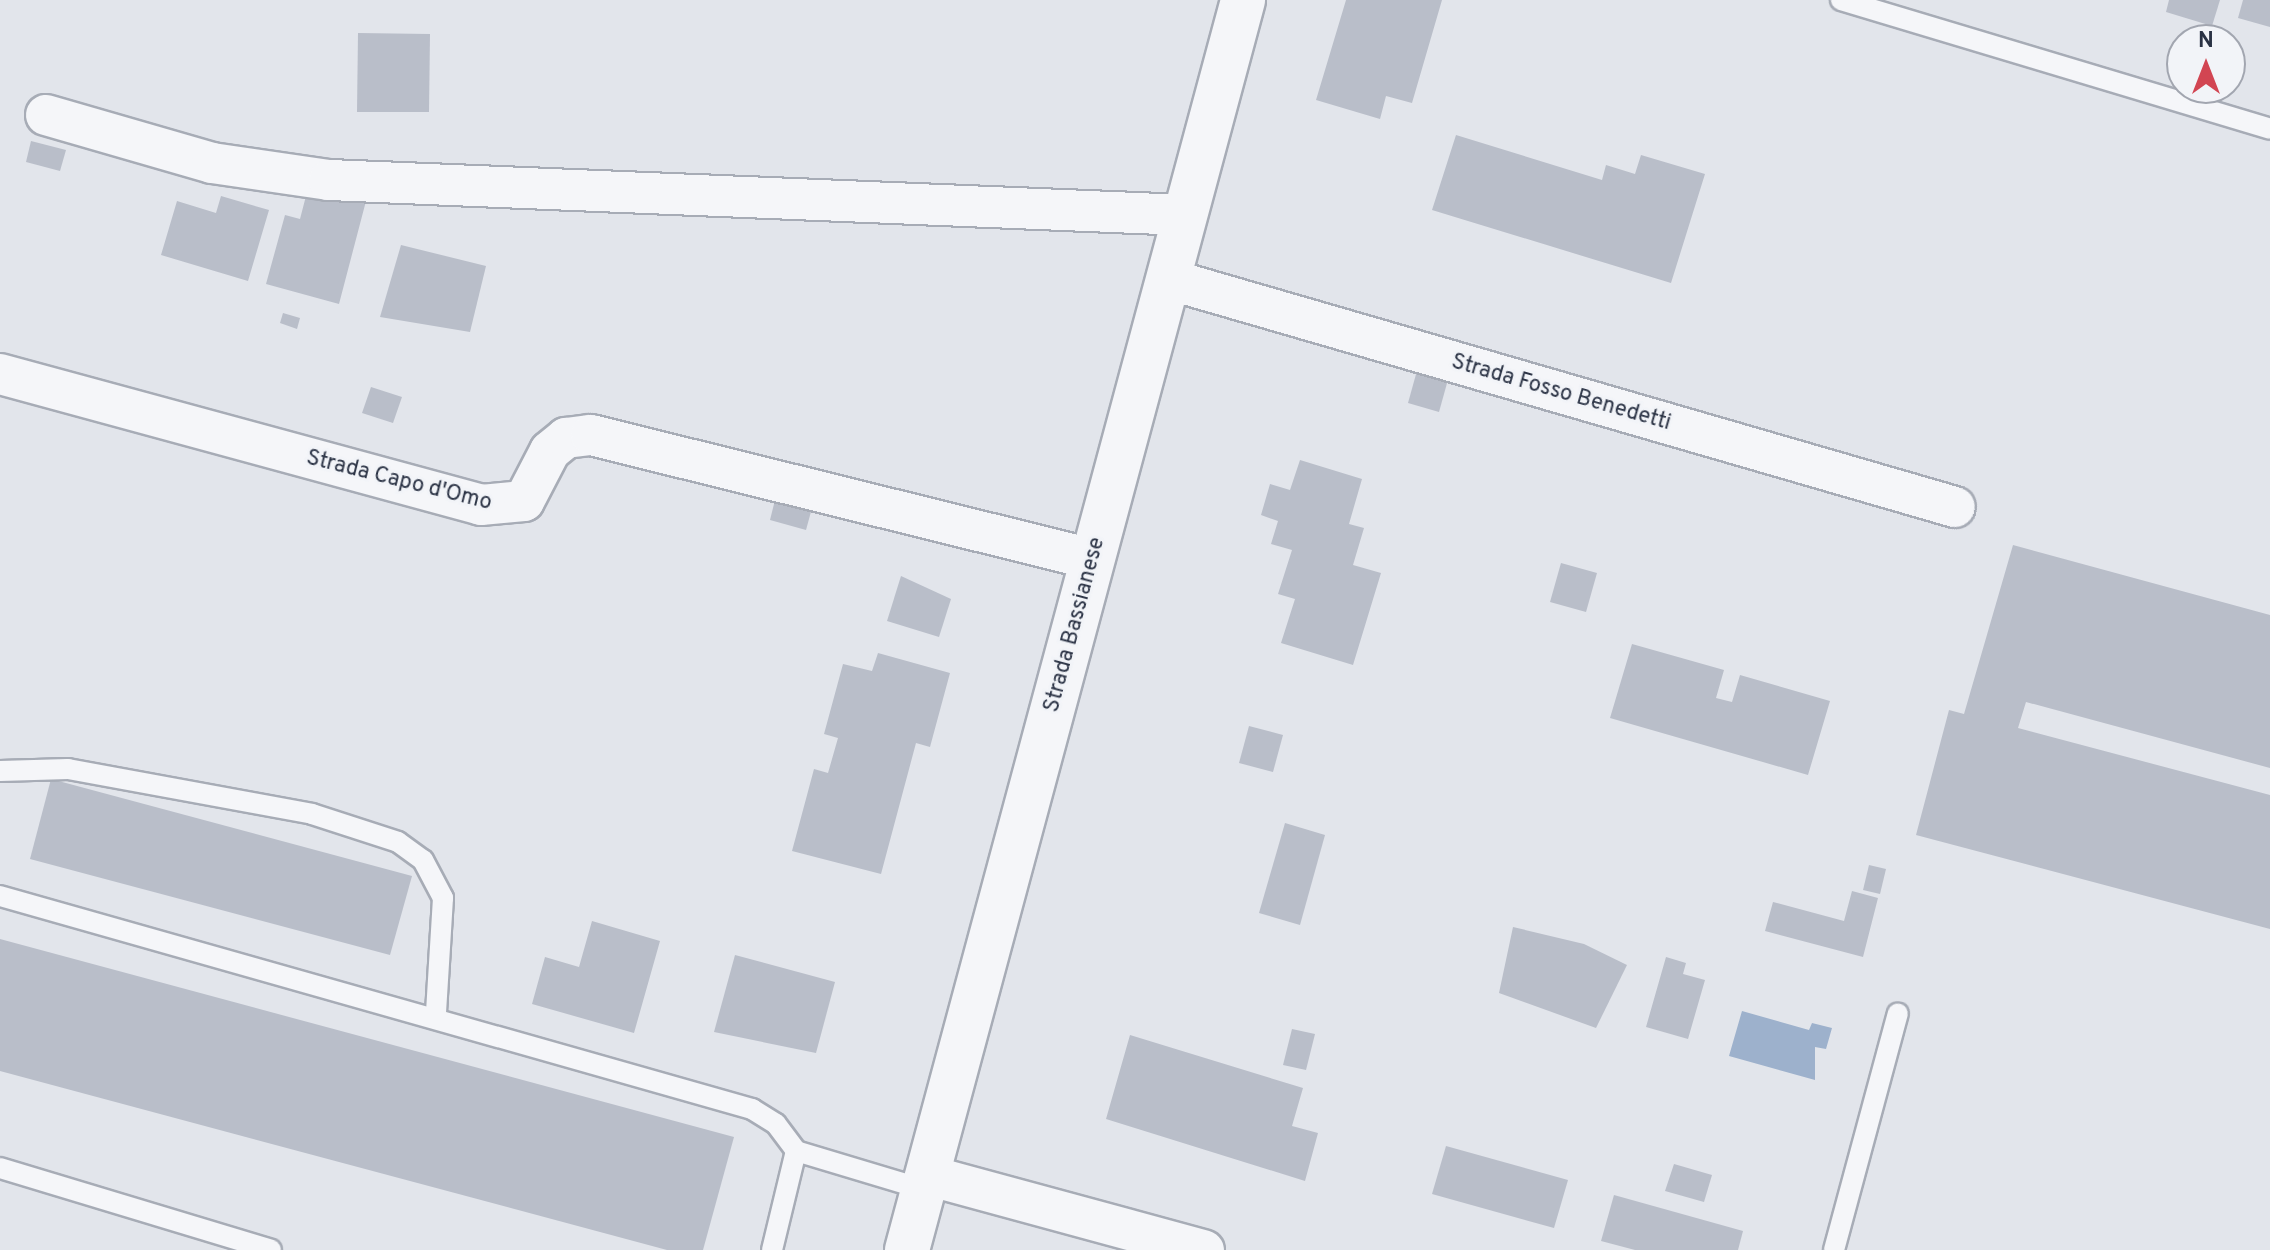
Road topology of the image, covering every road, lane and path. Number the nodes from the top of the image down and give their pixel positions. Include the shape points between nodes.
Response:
1 (1243, 0) edge
2 (1841, 0) edge
3 (46, 115) dead end
4 (2270, 129) edge
5 (1185, 215) junction
6 (1168, 279) junction
7 (0, 374) edge
8 (1955, 507) dead end
9 (1092, 559) junction
10 (0, 771) edge
11 (0, 896) edge
12 (1898, 1013) dead end
13 (436, 1014) junction
14 (796, 1151) junction
15 (0, 1168) edge
16 (925, 1182) junction
17 (271, 1250) edge
18 (772, 1250) edge
19 (907, 1250) edge
20 (1204, 1250) edge
21 (1834, 1250) edge

1 - 5 street, Strada Bassianese
2 - 4 lane
3 - 5 street via 212,163 329,180
5 - 6 street, Strada Bassianese
6 - 8 street, Strada Fosso Benedetti
6 - 9 street, Strada Bassianese
7 - 9 street, Strada Capo d'Omo via 481,505 524,501 550,451 566,438 591,435
9 - 16 street, Strada Bassianese
10 - 13 lane via 68,769 323,816 398,842 423,860 443,898
11 - 13 lane
12 - 21 lane
13 - 14 lane via 752,1109 776,1124
14 - 16 lane
14 - 18 lane
15 - 17 lane
16 - 19 street, Strada Bassianese
16 - 20 street

